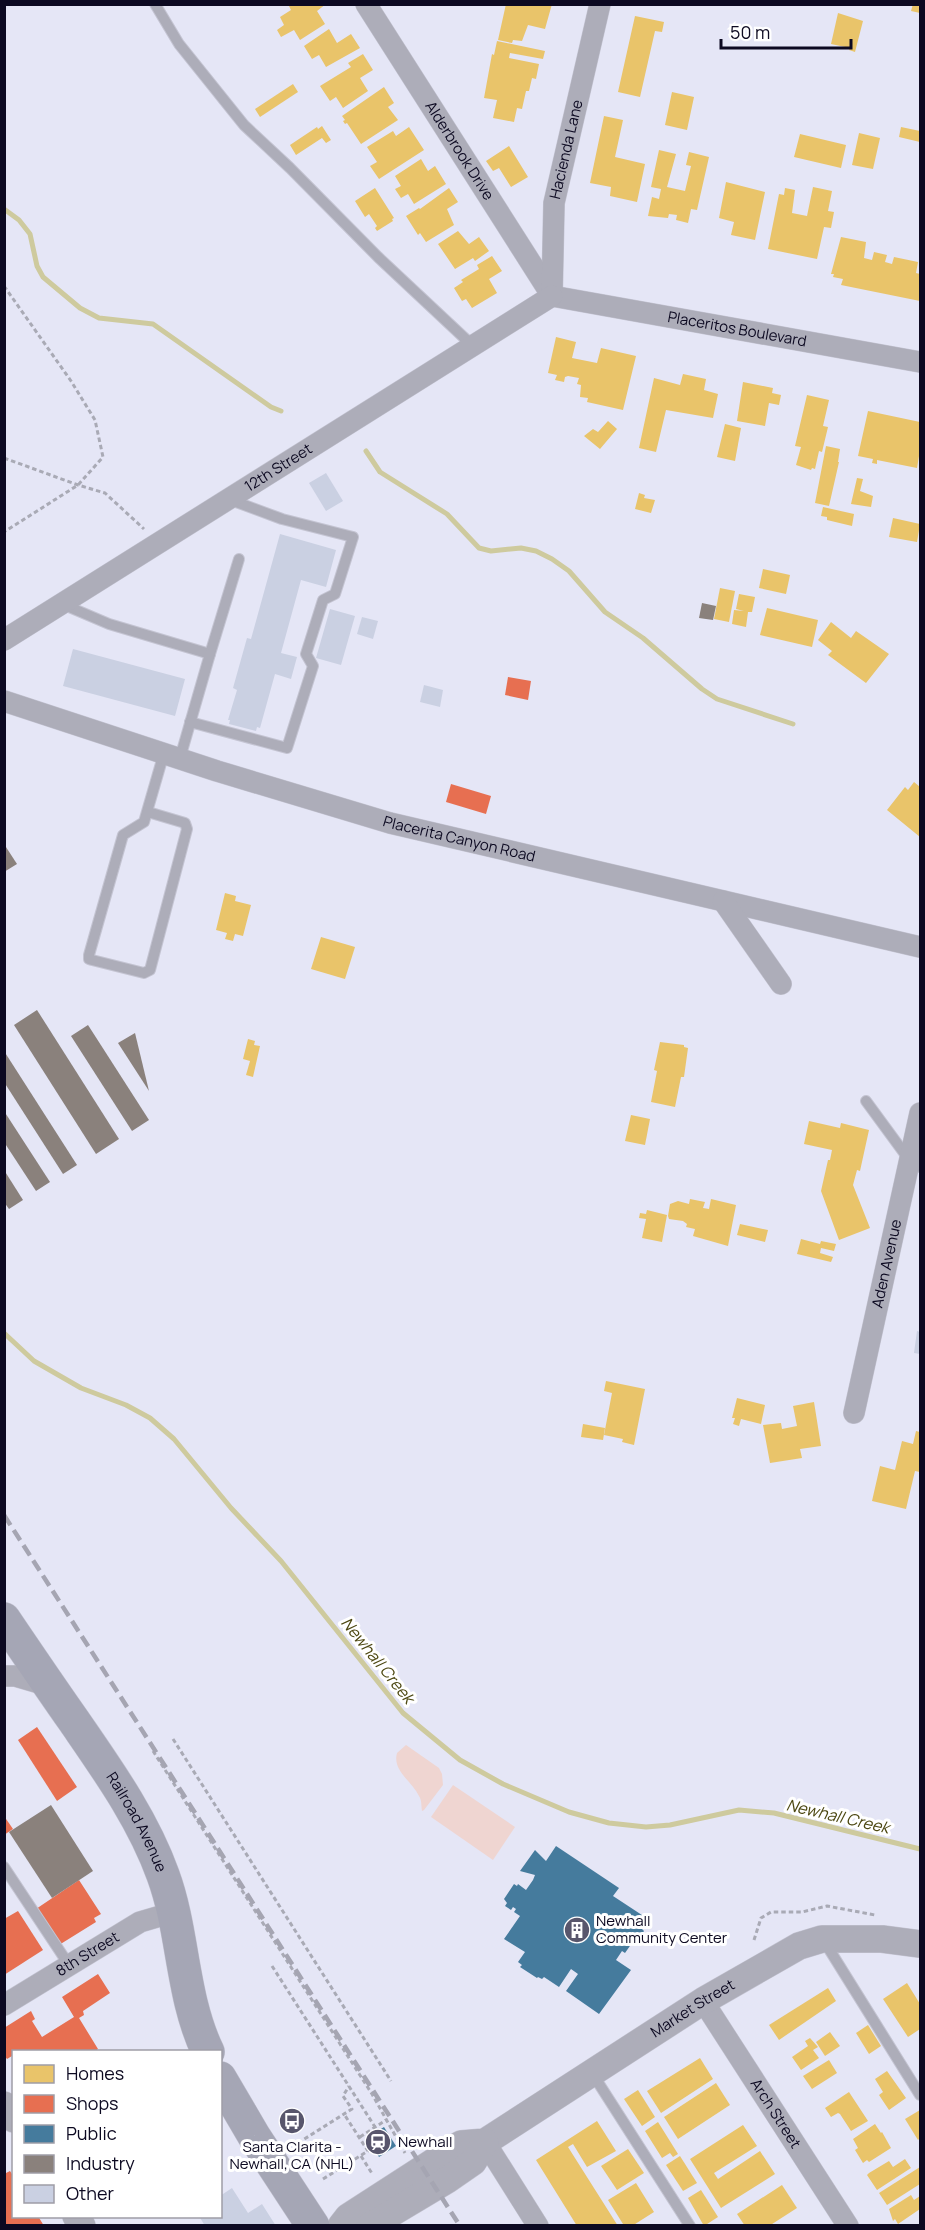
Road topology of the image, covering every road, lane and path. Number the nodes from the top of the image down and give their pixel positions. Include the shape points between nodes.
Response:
1 (154, 4) edge
2 (366, 4) edge
3 (600, 4) edge
4 (4, 286) edge
5 (552, 296) junction
6 (473, 346) junction
7 (921, 362) edge
8 (4, 458) edge
9 (78, 485) junction
10 (228, 499) junction
11 (4, 532) edge
12 (155, 545) junction
13 (239, 559) dead end
14 (62, 604) junction
15 (4, 640) edge
16 (210, 654) junction
17 (4, 701) edge
18 (190, 722) junction
19 (172, 756) junction
20 (148, 812) junction
21 (723, 901) junction
22 (921, 947) edge
23 (782, 984) dead end
24 (866, 1101) dead end
25 (921, 1113) edge
26 (915, 1164) edge
27 (854, 1413) dead end
28 (4, 1619) edge
29 (4, 1676) edge
30 (49, 1686) junction
31 (173, 1739) dead end
32 (153, 1751) dead end
33 (4, 1867) edge
34 (174, 1912) junction
35 (885, 1917) dead end
36 (822, 1938) junction
37 (754, 1940) dead end
38 (921, 1944) edge
39 (69, 1965) junction
40 (272, 1966) dead end
41 (703, 2001) junction
42 (4, 2005) edge
43 (207, 2050) edge
44 (592, 2073) junction
45 (222, 2081) edge
46 (391, 2081) dead end
47 (349, 2086) junction
48 (921, 2095) edge
49 (344, 2114) junction
50 (386, 2120) junction
51 (375, 2127) junction
52 (359, 2137) junction
53 (484, 2142) junction
54 (298, 2143) dead end
55 (361, 2156) junction
56 (407, 2157) dead end
57 (369, 2169) dead end
58 (323, 2179) dead end
59 (313, 2226) edge
60 (341, 2226) edge
61 (370, 2226) edge
62 (538, 2226) edge
63 (690, 2226) edge
64 (848, 2226) edge

1 - 6 lane via 179,44 244,125
2 - 5 street, Alderbrook Drive
3 - 5 street, Hacienda Lane via 554,203
4 - 9 path via 95,420 103,457
5 - 6 street, 12th Street
5 - 7 street, Placeritos Boulevard
6 - 10 street, 12th Street
8 - 9 path
9 - 11 path
9 - 12 path via 105,493 144,529
10 - 12 street, 12th Street
10 - 18 lane via 282,519 354,537 335,594 323,600 306,654 313,666 287,748
12 - 14 street, 12th Street
13 - 16 lane
14 - 15 street, 12th Street
14 - 16 lane via 109,624
16 - 18 lane
17 - 19 street, Placerita Canyon Road
18 - 19 lane
19 - 20 lane
19 - 21 street, Placerita Canyon Road via 390,823
20 - 20 lane via 144,822 123,835 89,955 92,960 144,973 150,970 187,829 185,823
21 - 22 street, Placerita Canyon Road
21 - 23 street
24 - 26 lane
25 - 26 street, Aden Avenue
26 - 27 street, Aden Avenue
28 - 30 main road, Railroad Avenue
29 - 30 street
30 - 34 main road, Railroad Avenue via 102,1762 147,1838
31 - 46 path
32 - 50 path
33 - 39 lane
34 - 39 street, 8th Street via 140,1922
34 - 43 main road, Railroad Avenue via 194,2017
35 - 37 path via 827,1906 802,1912 771,1912 761,1918
36 - 38 street, Market Street
36 - 41 street, Market Street via 799,1946
36 - 48 lane
39 - 42 street, 8th Street
40 - 47 path
41 - 44 street, Market Street
41 - 64 street, Arch Street
44 - 53 street, Market Street
44 - 63 lane
45 - 59 main road
47 - 49 path via 343,2096 352,2109
47 - 51 path
49 - 52 path
49 - 54 path
50 - 51 path
50 - 56 path
51 - 52 path
52 - 55 path via 368,2151
53 - 60 street, Market Street via 461,2144 348,2217
53 - 61 street, Market Street via 473,2162
53 - 62 street
55 - 57 path
55 - 58 path

